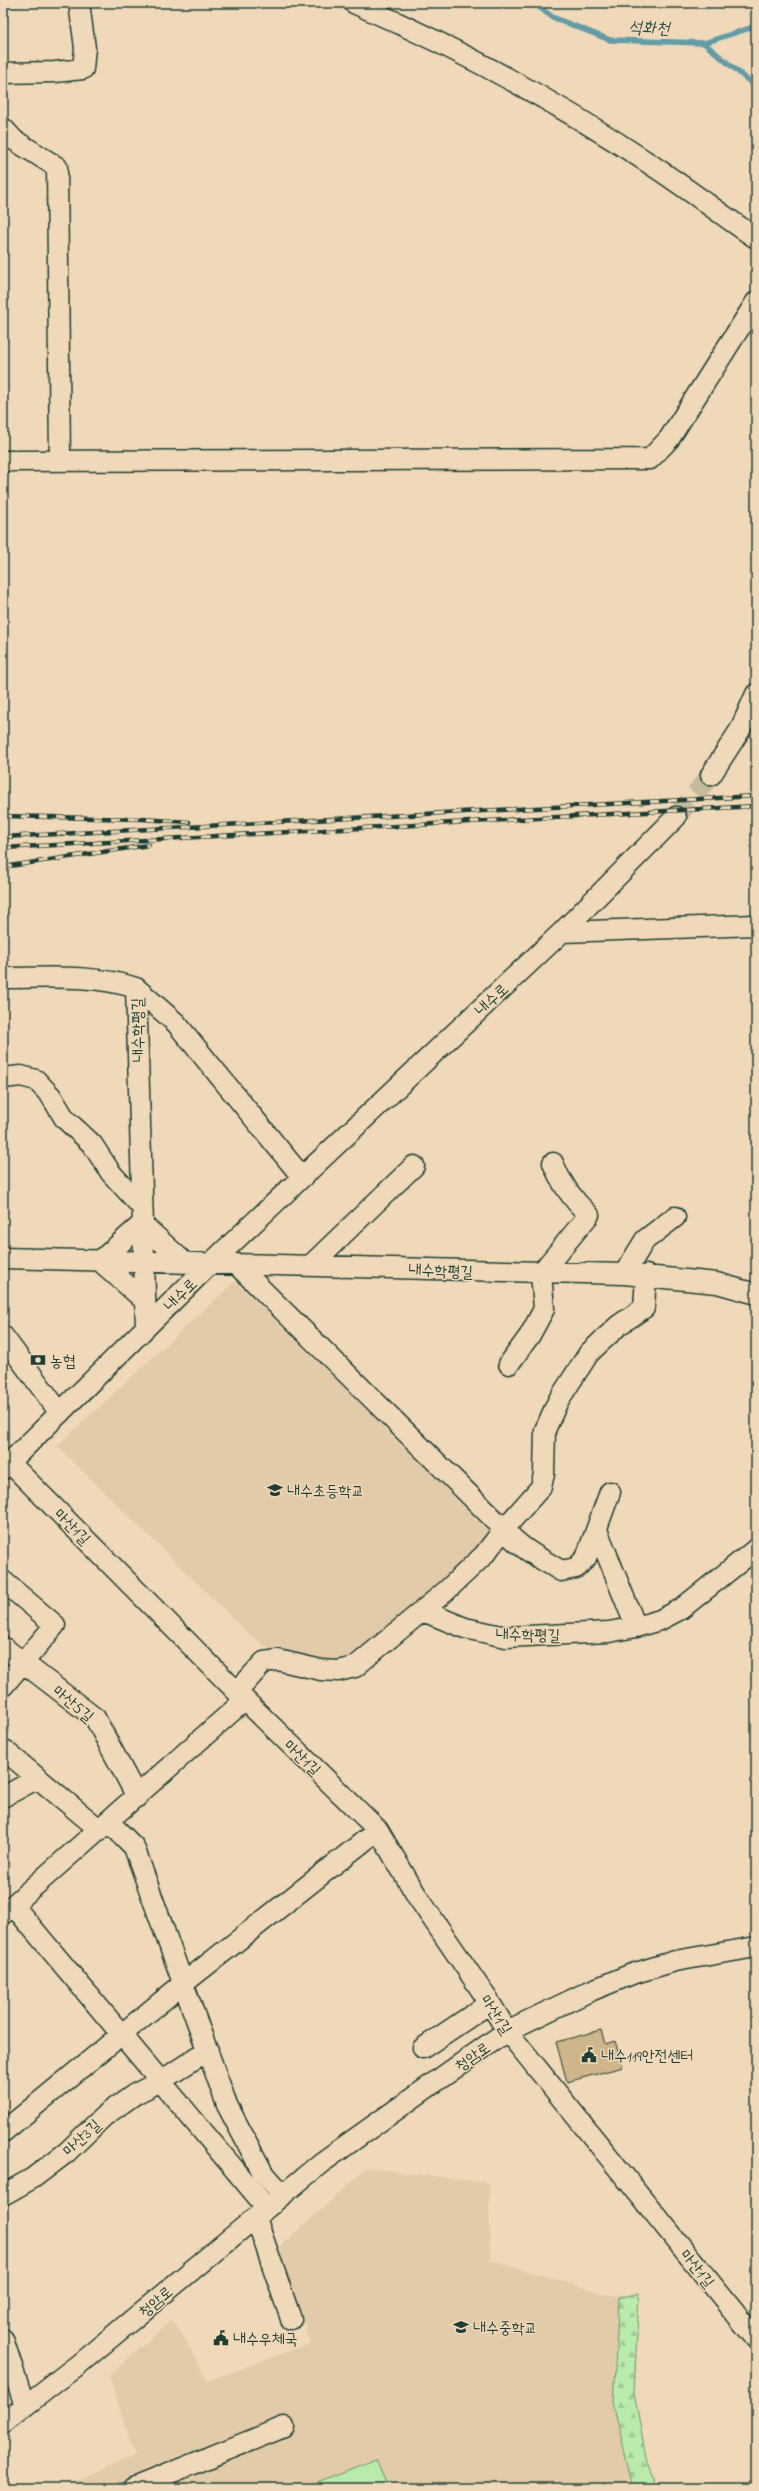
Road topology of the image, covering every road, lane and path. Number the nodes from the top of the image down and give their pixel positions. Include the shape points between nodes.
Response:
1 (79, 3) edge
2 (354, 3) edge
3 (3, 73) edge
4 (3, 128) edge
5 (756, 238) edge
6 (756, 302) edge
7 (60, 460) junction
8 (3, 461) edge
9 (756, 694) edge
10 (711, 775) tunnel mouth
11 (676, 817) tunnel mouth
12 (756, 925) edge
13 (562, 932) junction
14 (3, 978) edge
15 (136, 988) junction
16 (3, 1078) edge
17 (554, 1163) dead end
18 (414, 1166) dead end
19 (302, 1177) junction
20 (142, 1215) junction
21 (675, 1217) dead end
22 (3, 1258) edge
23 (100, 1261) junction
24 (143, 1262) junction
25 (185, 1263) junction
26 (211, 1263) junction
27 (236, 1264) junction
28 (311, 1265) junction
29 (541, 1273) junction
30 (624, 1274) junction
31 (646, 1275) junction
32 (756, 1294) edge
33 (144, 1301) junction
34 (146, 1327) junction
35 (3, 1336) edge
36 (509, 1364) dead end
37 (60, 1413) junction
38 (6, 1465) edge
39 (610, 1492) dead end
40 (504, 1529) junction
41 (597, 1530) junction
42 (756, 1549) edge
43 (3, 1581) edge
44 (423, 1611) junction
45 (636, 1627) junction
46 (3, 1647) edge
47 (23, 1662) junction
48 (3, 1686) edge
49 (241, 1696) junction
50 (3, 1749) edge
51 (38, 1778) junction
52 (3, 1797) edge
53 (137, 1797) junction
54 (104, 1826) junction
55 (378, 1830) junction
56 (8, 1909) edge
57 (756, 1947) edge
58 (184, 1983) junction
59 (490, 2003) junction
60 (507, 2031) junction
61 (122, 2035) junction
62 (423, 2048) dead end
63 (208, 2050) junction
64 (161, 2081) junction
65 (3, 2132) edge
66 (3, 2195) edge
67 (283, 2195) junction
68 (262, 2213) junction
69 (291, 2319) dead end
70 (3, 2339) edge
71 (756, 2339) edge
72 (25, 2406) junction
73 (3, 2423) edge
74 (284, 2427) dead end
75 (133, 2488) edge

1 - 3 street via 85,48 82,69
2 - 5 street via 413,29 550,101 648,162
4 - 7 street via 14,140 57,167
6 - 7 street via 669,439 650,459
7 - 8 street
9 - 10 street via 740,730
11 - 13 street, 내수로
12 - 13 street
13 - 19 street, 내수로
14 - 15 street, 내수학평길 via 88,977
15 - 19 street via 176,1023
15 - 20 street, 내수학평길
16 - 20 street via 21,1076 36,1080 51,1096 65,1119 92,1144
17 - 29 street via 559,1179 574,1201 589,1215
18 - 28 street
19 - 26 street, 내수로
20 - 23 street
20 - 24 street, 내수학평길
20 - 25 street
21 - 30 street via 645,1240
22 - 23 street, 내수학평길
23 - 24 street, 내수학평길
23 - 33 street
24 - 25 street, 내수학평길
24 - 33 street, 내수학평길
25 - 26 street, 내수학평길
26 - 27 street, 내수학평길
26 - 34 street, 내수로
27 - 28 street, 내수학평길
27 - 40 street
28 - 29 street, 내수학평길
29 - 30 street, 내수학평길
29 - 36 street via 544,1309 530,1335
30 - 31 street, 내수학평길
31 - 32 street, 내수학평길 via 717,1283
31 - 40 street via 644,1308 618,1325 589,1353 558,1401 545,1430 544,1474 541,1487
33 - 34 street, 내수학평길
34 - 37 street, 내수로
35 - 37 street
37 - 38 street, 내수로
38 - 49 street, 마산1길
39 - 41 street
40 - 41 street via 516,1544 561,1571 576,1568 586,1558
40 - 44 street via 484,1555
41 - 45 street
42 - 45 street, 내수학평길 via 681,1609
43 - 47 street via 55,1625
44 - 45 street, 내수학평길 via 465,1628 506,1637 609,1632
44 - 49 street via 355,1667 338,1671 321,1670 278,1660 264,1662
46 - 47 street, 마산5길
47 - 48 street
47 - 53 street, 마산5길 via 95,1718
49 - 53 street
49 - 55 street, 마산1길
50 - 51 street
51 - 52 street
51 - 54 street
53 - 54 street
54 - 56 street
54 - 58 street via 134,1848
55 - 58 street
55 - 59 street, 마산1길 via 417,1896
56 - 61 street
57 - 60 street, 청암로 via 675,1961 632,1974
58 - 61 street
58 - 63 street
59 - 60 street, 마산1길
59 - 62 street
60 - 67 street, 청암로 via 321,2163
60 - 71 street, 마산1길
61 - 64 street
61 - 65 street
63 - 64 street, 마산3길
63 - 67 street via 227,2105 262,2171
64 - 66 street, 마산3길 via 134,2094 104,2116 67,2152 33,2178
64 - 68 street
67 - 68 street, 청암로
68 - 69 street
68 - 72 street, 청암로
70 - 72 street
72 - 73 street, 청암로
74 - 75 street

